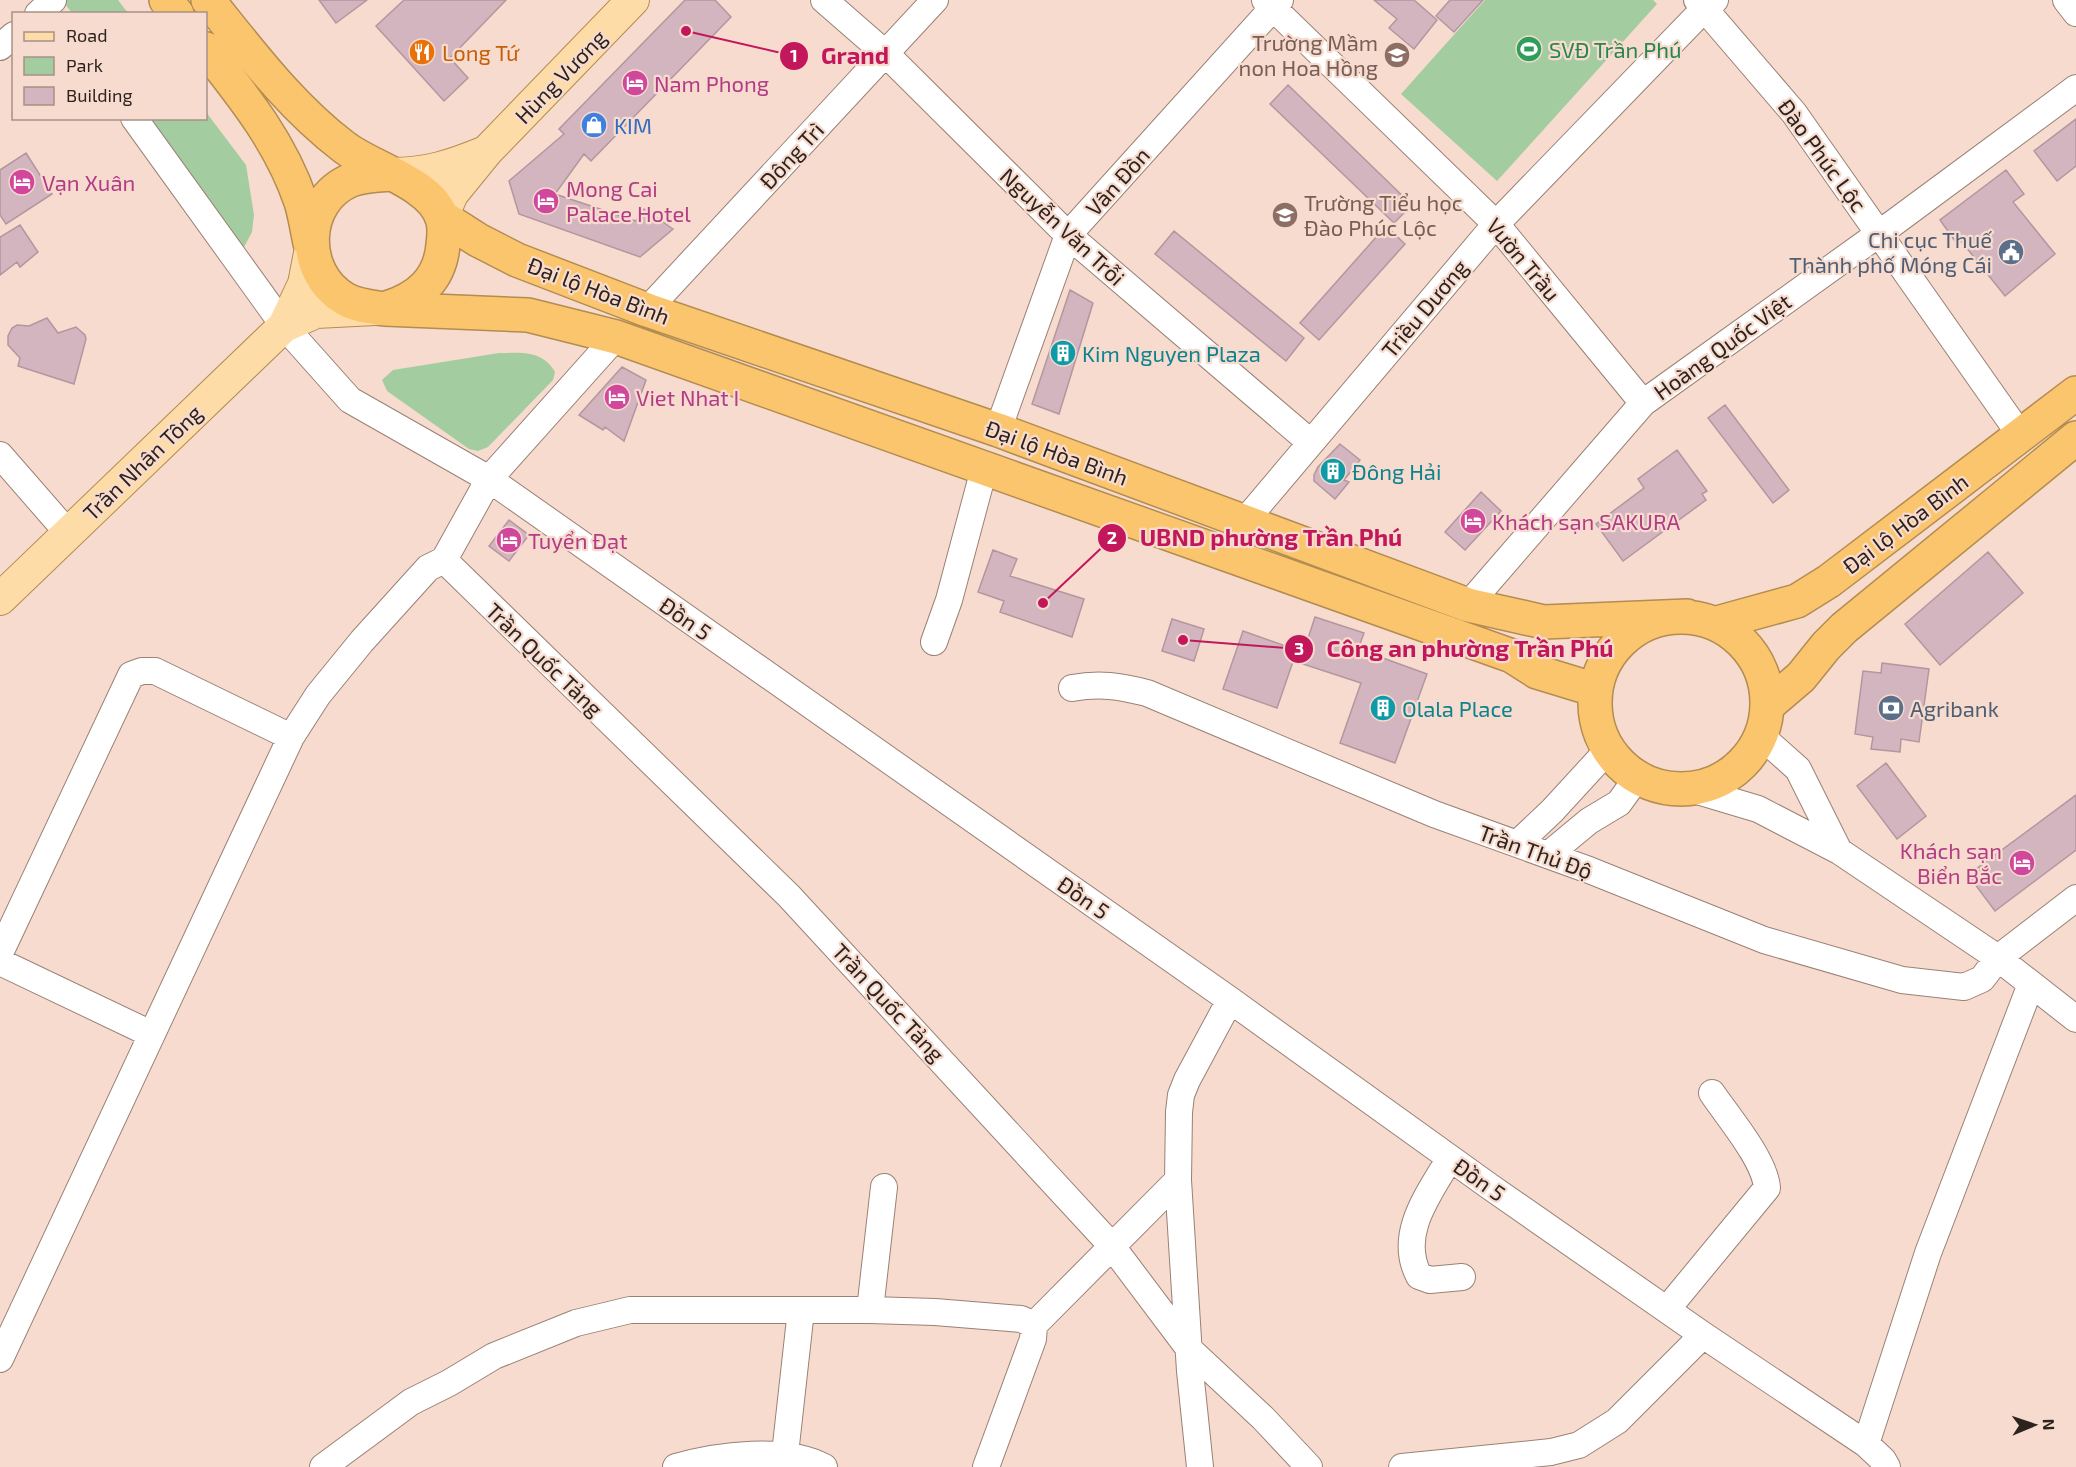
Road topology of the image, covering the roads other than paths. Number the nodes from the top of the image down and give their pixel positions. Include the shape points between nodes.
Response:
1 (53, 0) edge
2 (166, 0) edge
3 (208, 0) edge
4 (633, 0) edge
5 (824, 0) edge
6 (935, 0) edge
7 (2066, 0) edge
8 (1273, 3) edge
9 (1706, 3) edge
10 (40, 12) edge
11 (175, 12) edge
12 (2076, 13) edge
13 (12, 37) edge
14 (0, 47) edge
15 (207, 50) edge
16 (886, 54) junction
17 (2076, 88) edge
18 (135, 120) edge
19 (487, 151) junction
20 (392, 174) junction
21 (442, 217) junction
22 (1496, 224) junction
23 (1880, 233) junction
24 (1068, 235) junction
25 (311, 248) junction
26 (385, 309) junction
27 (647, 310) junction
28 (284, 326) junction
29 (616, 338) junction
30 (2076, 393) edge
31 (1643, 403) junction
32 (998, 430) junction
33 (2021, 436) junction
34 (2076, 438) edge
35 (1310, 442) junction
36 (0, 455) edge
37 (2041, 466) junction
38 (984, 469) junction
39 (489, 479) junction
40 (1239, 520) junction
41 (68, 533) junction
42 (1223, 554) junction
43 (444, 560) junction
44 (0, 599) edge
45 (1468, 605) junction
46 (1702, 620) junction
47 (934, 642) dead end
48 (1072, 688) dead end
49 (1596, 690) junction
50 (1764, 721) junction
51 (291, 737) junction
52 (1608, 750) junction
53 (1637, 778) junction
54 (1691, 789) junction
55 (1517, 844) junction
56 (1839, 850) junction
57 (1548, 855) junction
58 (2076, 898) edge
59 (0, 953) edge
60 (1998, 958) junction
61 (0, 962) edge
62 (2031, 984) junction
63 (1230, 1000) junction
64 (2076, 1019) edge
65 (151, 1034) junction
66 (1712, 1093) dead end
67 (1450, 1158) junction
68 (1178, 1180) junction
69 (884, 1187) dead end
70 (1111, 1245) junction
71 (1462, 1277) dead end
72 (1668, 1308) junction
73 (801, 1310) junction
74 (870, 1310) junction
75 (1034, 1325) junction
76 (1703, 1335) junction
77 (1190, 1350) junction
78 (0, 1359) edge
79 (1866, 1444) junction
80 (785, 1454) junction
81 (322, 1467) edge
82 (676, 1467) edge
83 (824, 1467) edge
84 (986, 1467) edge
85 (1200, 1467) edge
86 (1309, 1467) edge
87 (1402, 1467) edge
88 (1887, 1467) edge

1 - 10 street
2 - 11 highway
3 - 20 highway via 277,86 305,113 345,148
4 - 19 main road, Hùng Vương
5 - 16 street, Nguyễn Văn Trỗi
6 - 16 street, Đông Trì
7 - 12 street
8 - 22 street, Vườn Trầu
8 - 24 street, Vân Đồn
9 - 22 street, Triều Dương
9 - 23 street, Đào Phúc Lộc via 1794,113
13 - 14 street
15 - 25 highway via 274,141 301,202
16 - 24 street, Nguyễn Văn Trỗi
16 - 27 street, Đông Trì
17 - 23 street, Hoàng Quốc Việt
18 - 28 street
19 - 20 main road via 445,168
19 - 21 main road, Hùng Vương via 452,194
20 - 21 highway via 420,190
20 - 25 highway via 369,175 332,192 320,209
21 - 26 highway via 442,256 435,275 422,291
21 - 27 highway, Đại lộ Hòa Bình via 517,260
22 - 31 street, Vườn Trầu
22 - 35 street, Triều Dương
23 - 31 street, Hoàng Quốc Việt
23 - 33 street, Đào Phúc Lộc
24 - 32 street, Vân Đồn
24 - 35 street, Nguyễn Văn Trỗi
25 - 26 highway via 329,286 365,307
25 - 28 main road via 304,284
26 - 28 main road via 316,312
26 - 29 highway, Đại lộ Hòa Bình via 528,315
27 - 29 highway
27 - 32 highway, Đại lộ Hòa Bình
28 - 39 street, Đồn 5 via 350,400
28 - 41 main road, Trần Nhân Tông
29 - 38 highway, Đại lộ Hòa Bình
29 - 39 street
30 - 33 highway, Đại lộ Hòa Bình
31 - 45 street, Hoàng Quốc Việt
32 - 38 highway
32 - 40 highway, Đại lộ Hòa Bình
33 - 37 highway
33 - 46 highway, Đại lộ Hòa Bình via 1797,601
34 - 37 highway, Đại lộ Hòa Bình
35 - 40 street, Triều Dương
36 - 41 street
37 - 50 highway, Đại lộ Hòa Bình via 1844,628
38 - 42 highway, Đại lộ Hòa Bình
38 - 47 street
39 - 43 street
39 - 63 street, Đồn 5
40 - 42 highway
40 - 45 highway, Đại lộ Hòa Bình
41 - 44 main road, Trần Nhân Tông
42 - 49 highway, Đại lộ Hòa Bình via 1512,656 1537,672
43 - 51 street via 428,568 362,641 318,695
43 - 70 street, Trần Quốc Tảng via 789,896
45 - 46 highway, Đại lộ Hòa Bình via 1544,622
46 - 49 highway via 1655,620 1627,635 1606,659
46 - 50 highway via 1743,642 1757,661 1765,682
48 - 55 street, Trần Thủ Độ via 1094,684 1147,693 1434,814
49 - 52 highway via 1596,721
50 - 54 highway, Đại lộ Hòa Bình via 1750,756 1733,772
50 - 56 street via 1798,769
51 - 59 street via 154,671 142,670 131,675
51 - 65 street
52 - 53 highway
52 - 55 street
53 - 54 highway via 1663,788
53 - 57 street via 1619,803 1589,821
54 - 56 street via 1758,809
55 - 57 street, Trần Thủ Độ
56 - 60 street
57 - 60 street, Trần Thủ Độ via 1764,940 1902,980 1964,987 1982,979
58 - 60 street, Trần Thủ Độ
60 - 62 street
61 - 65 street
62 - 64 street
62 - 79 street via 1928,1253
63 - 67 street, Đồn 5
63 - 68 street via 1181,1095
65 - 78 street
66 - 72 street via 1759,1162 1767,1188
67 - 71 street via 1418,1211 1413,1228 1413,1265 1419,1276 1430,1280
67 - 72 street, Đồn 5
68 - 70 street
68 - 77 street
69 - 74 street
70 - 75 street
70 - 77 street, Trần Quốc Tảng
72 - 76 street, Đồn 5
73 - 74 street
73 - 80 street
73 - 81 street via 630,1310 576,1323 494,1356 411,1402
74 - 75 street via 935,1311 1022,1319
75 - 84 street via 1033,1339
76 - 79 street, Đồn 5
76 - 87 street via 1617,1421 1579,1445 1551,1452
77 - 85 street
77 - 86 street, Trần Quốc Tảng
79 - 88 street, Đồn 5
80 - 82 street via 746,1455
80 - 83 street

